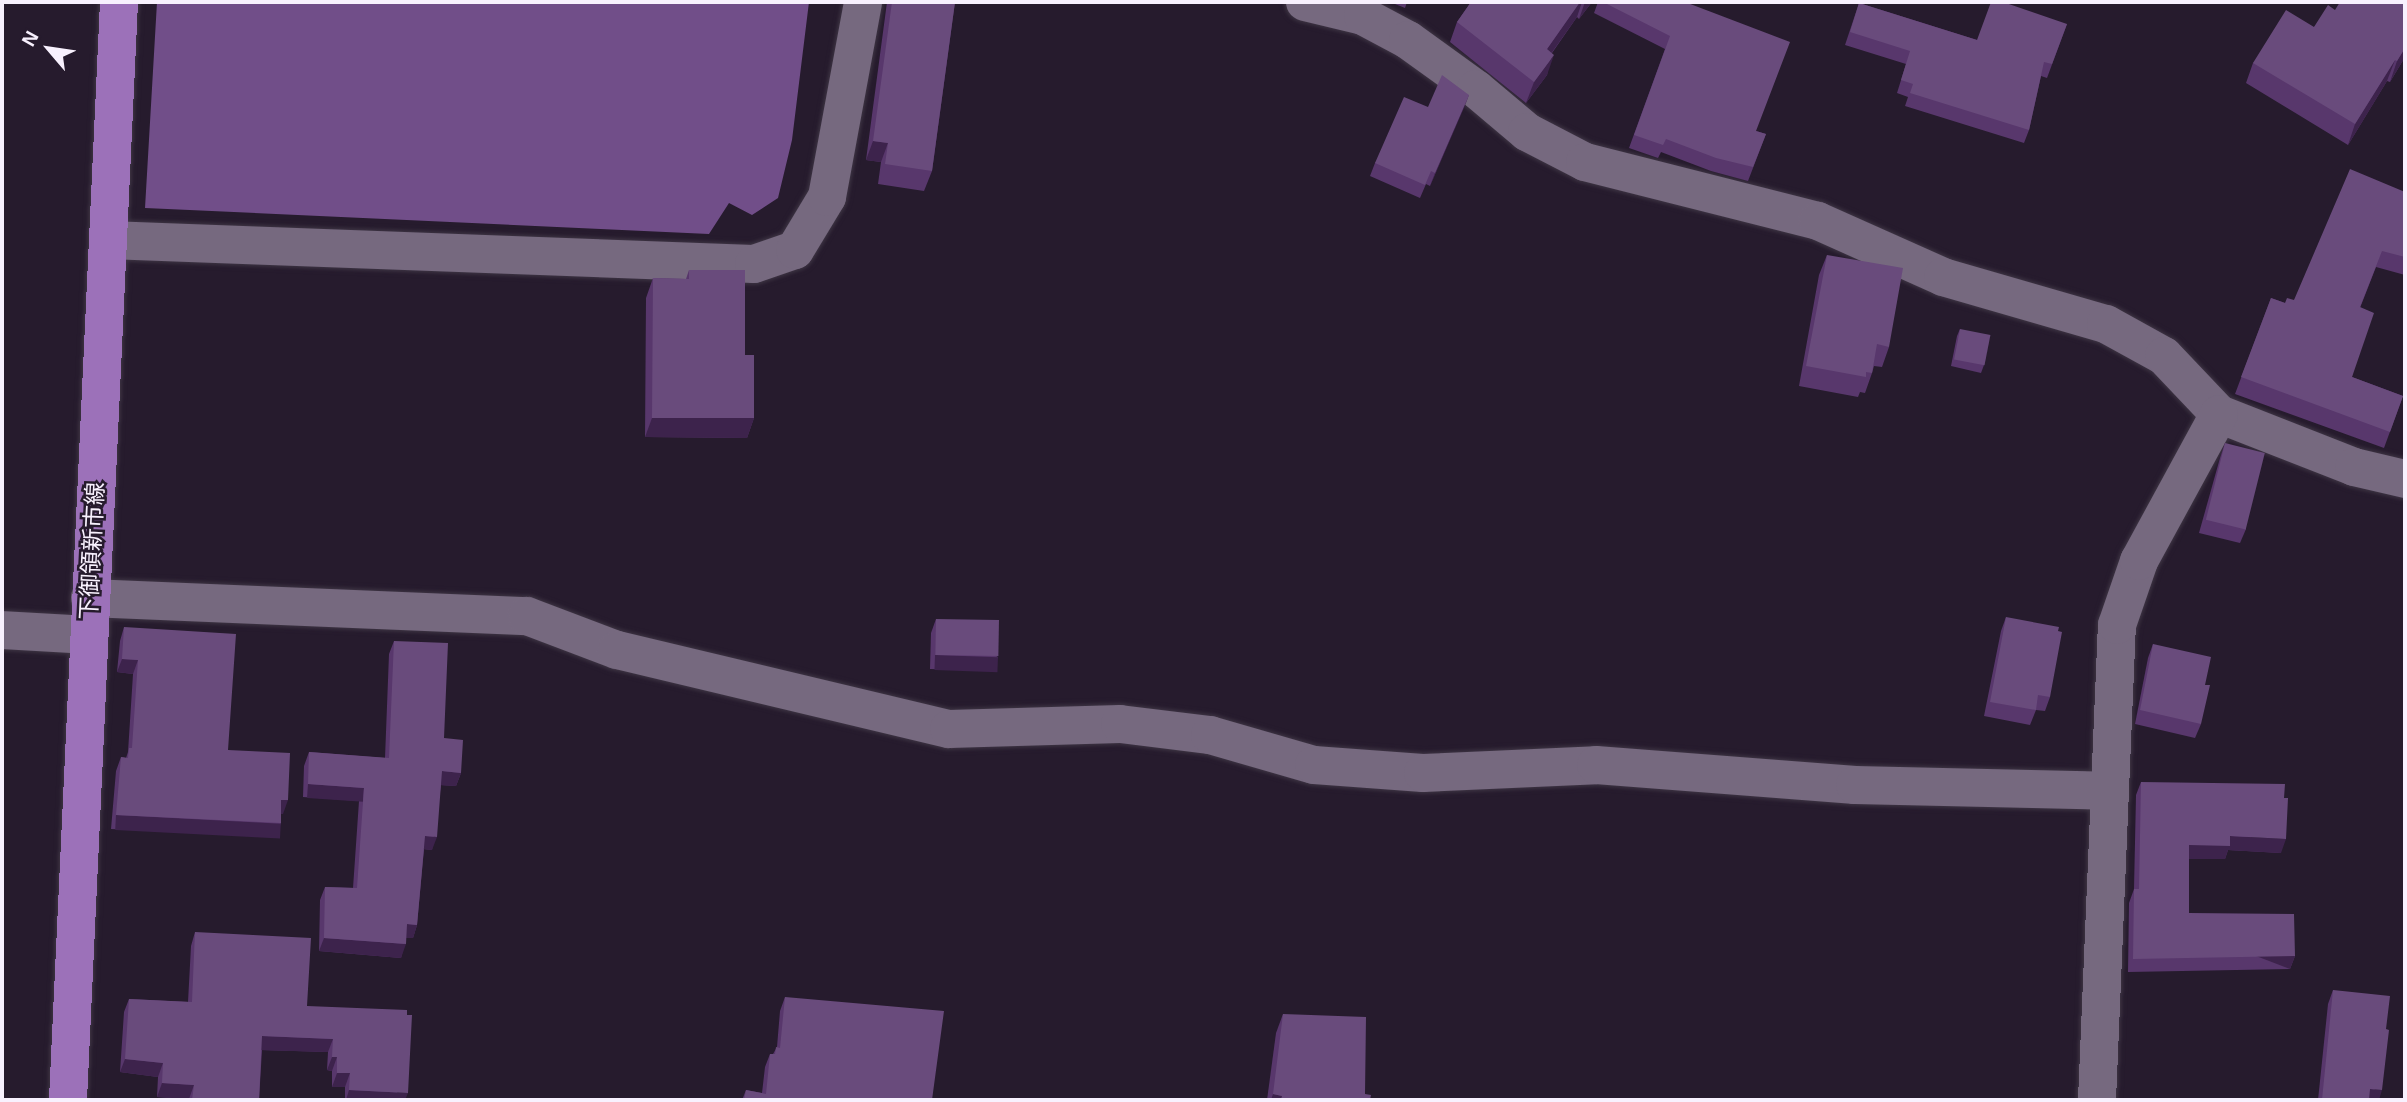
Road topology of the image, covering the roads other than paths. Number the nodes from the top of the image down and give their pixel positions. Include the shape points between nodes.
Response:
1 (120, 2) edge
2 (863, 2) edge
3 (1305, 2) edge
4 (108, 240) junction
5 (2219, 414) junction
6 (2405, 479) edge
7 (89, 616) junction
8 (2, 631) edge
9 (2110, 791) junction
10 (68, 1100) edge
11 (2097, 1100) edge

1 - 4 main road, 下御領新市線
2 - 4 street via 827,197 795,250 754,264
3 - 5 street via 1363,16 1408,40 1527,132 1585,162 1818,220 1943,277 2106,324 2164,356
4 - 7 main road, 下御領新市線
5 - 6 street via 2354,467
5 - 9 street via 2139,561 2117,625
7 - 8 street
7 - 9 street via 527,616 617,650 949,729 1120,724 1210,735 1314,765 1423,773 1596,765 1855,785
7 - 10 main road, 下御領新市線
9 - 11 street

